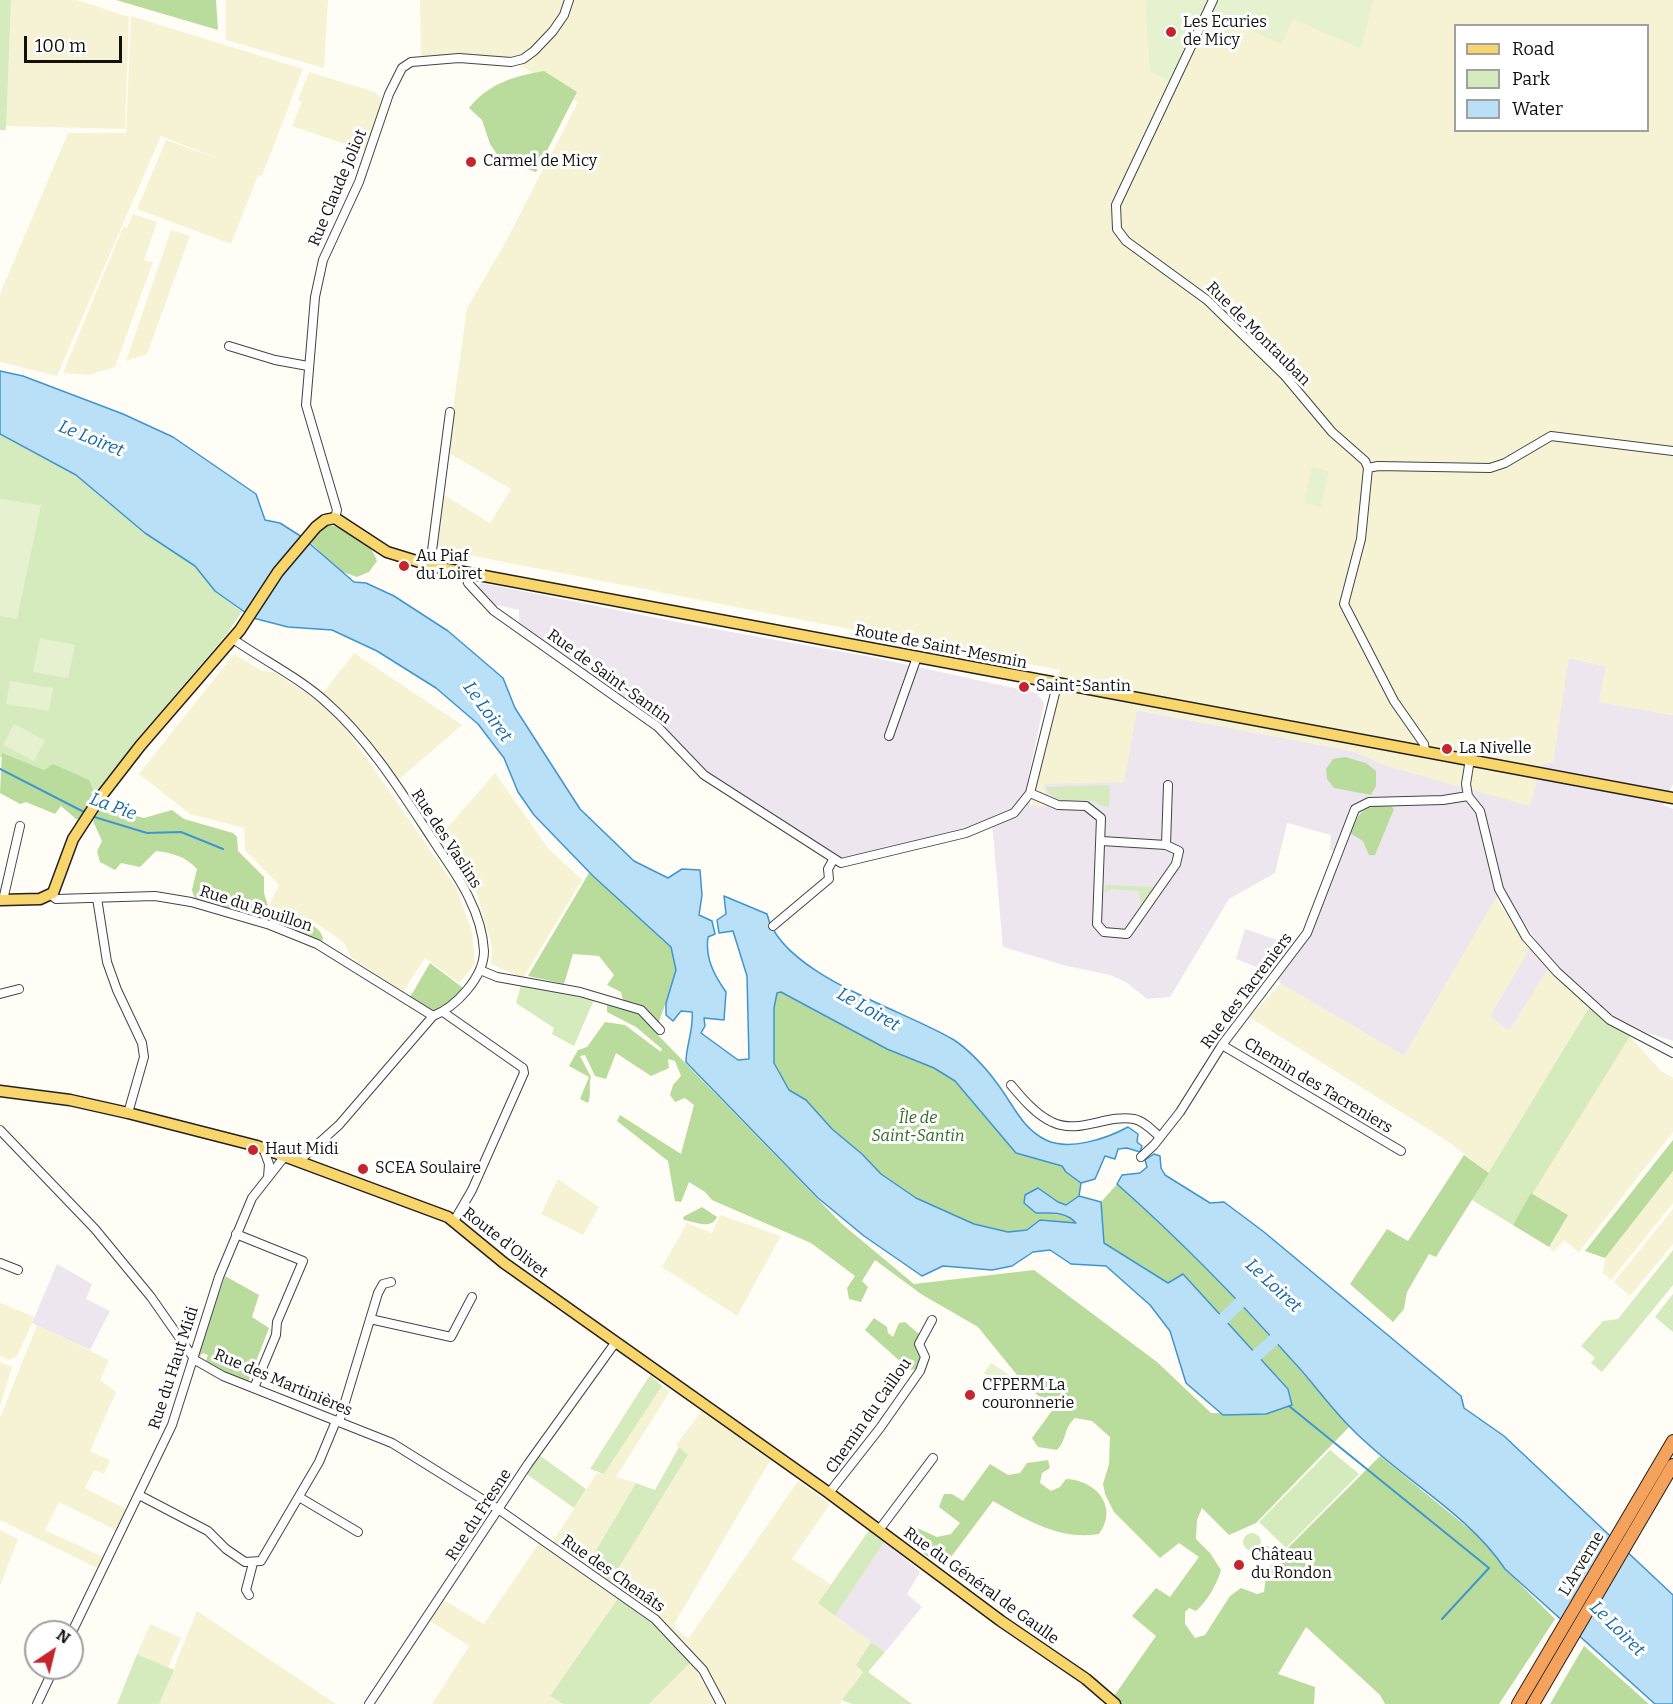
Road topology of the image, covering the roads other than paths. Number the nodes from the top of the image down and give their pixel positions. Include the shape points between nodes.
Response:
1 (569, 0) edge
2 (1213, 0) edge
3 (229, 346) dead end
4 (308, 366) junction
5 (450, 411) dead end
6 (1673, 451) edge
7 (1368, 468) junction
8 (335, 518) junction
9 (430, 566) junction
10 (465, 572) junction
11 (236, 634) junction
12 (917, 657) junction
13 (1056, 685) junction
14 (889, 736) dead end
15 (1425, 750) junction
16 (1470, 759) junction
17 (1168, 785) dead end
18 (1030, 793) junction
19 (1468, 796) junction
20 (1673, 798) edge
21 (20, 826) dead end
22 (1102, 841) junction
23 (1166, 845) junction
24 (833, 860) junction
25 (51, 895) junction
26 (97, 898) junction
27 (2, 900) edge
28 (773, 926) dead end
29 (480, 970) junction
30 (18, 989) dead end
31 (0, 994) edge
32 (443, 1012) junction
33 (433, 1016) junction
34 (660, 1030) dead end
35 (1222, 1045) junction
36 (1673, 1053) edge
37 (1011, 1085) dead end
38 (0, 1090) edge
39 (128, 1113) junction
40 (0, 1130) edge
41 (1160, 1137) junction
42 (263, 1148) junction
43 (1401, 1151) dead end
44 (280, 1155) junction
45 (1141, 1157) dead end
46 (298, 1161) junction
47 (269, 1164) junction
48 (268, 1177) junction
49 (454, 1221) junction
50 (236, 1234) junction
51 (0, 1263) edge
52 (18, 1270) dead end
53 (391, 1282) dead end
54 (472, 1297) dead end
55 (370, 1319) junction
56 (932, 1320) dead end
57 (615, 1343) junction
58 (193, 1356) junction
59 (254, 1388) junction
60 (338, 1421) junction
61 (1673, 1441) edge
62 (933, 1458) dead end
63 (1673, 1465) edge
64 (829, 1493) junction
65 (139, 1495) junction
66 (299, 1497) junction
67 (498, 1509) junction
68 (1634, 1521) junction
69 (879, 1530) junction
70 (358, 1532) dead end
71 (253, 1563) junction
72 (249, 1595) dead end
73 (78, 1620) edge
74 (48, 1680) edge
75 (37, 1704) edge
76 (369, 1704) edge
77 (721, 1704) edge
78 (1115, 1704) edge
79 (1518, 1704) edge
80 (1533, 1704) edge

1 - 4 street, Rue Claude Joliot via 553,31 523,59 437,60 411,62 402,68 359,182 323,260
2 - 7 street, Rue de Montauban via 1116,205 1117,229 1126,241 1207,300 1285,376
3 - 4 street
4 - 8 street, Rue Claude Joliot via 306,405 337,510
5 - 9 street
6 - 7 street via 1551,436 1490,468
7 - 15 street via 1361,539 1344,604 1394,701
8 - 9 main road via 387,552
8 - 11 main road via 316,527 278,572
9 - 10 main road
10 - 12 main road, Route de Saint-Mesmin
10 - 24 street, Rue de Saint-Santin via 468,583 494,611 658,727 713,782
11 - 25 main road via 140,746 88,814 73,839
11 - 29 street, Rue des Vaslins via 326,701 358,736 413,810 466,892 482,934
12 - 13 main road, Route de Saint-Mesmin
12 - 14 street
13 - 15 main road, Route de Saint-Mesmin
13 - 18 street
15 - 16 main road, Route de Saint-Mesmin
16 - 19 street
16 - 20 main road, Route de Saint-Mesmin
17 - 23 street
18 - 22 street via 1054,804 1094,810 1103,824
18 - 24 street via 1014,813 981,829 845,863
19 - 35 street, Rue des Tacreniers via 1369,802 1355,809 1307,933
19 - 36 street via 1479,811 1499,889 1539,953 1610,1020
21 - 27 street
22 - 23 street
22 - 23 street via 1097,924 1108,933 1130,932 1176,864 1179,851
24 - 28 street via 828,869 829,879
25 - 26 street, Rue du Bouillon via 56,899
25 - 27 main road
26 - 33 street, Rue du Bouillon via 155,896 270,925 316,944
26 - 39 street via 108,962 142,1043 144,1057
29 - 32 street
29 - 34 street via 641,1010
30 - 31 street
32 - 33 street
32 - 49 street via 523,1068 524,1073
33 - 46 street via 339,1125
35 - 41 street, Rue des Tacreniers
35 - 43 street, Chemin des Tacreniers
37 - 41 street via 1052,1123 1076,1127 1134,1119
38 - 39 main road
39 - 42 main road
40 - 58 street, Rue des Martinières via 95,1229
41 - 45 street, Rue des Tacreniers
42 - 44 main road
42 - 47 street
44 - 46 main road, Route d'Olivet
44 - 47 street
44 - 48 street, Rue du Haut Midi
46 - 49 main road, Route d'Olivet
47 - 48 street
48 - 50 street, Rue du Haut Midi via 252,1198
49 - 57 main road, Route d'Olivet via 495,1257
50 - 58 street, Rue du Haut Midi
50 - 59 street via 303,1261
51 - 52 street
53 - 55 street via 383,1284
54 - 55 street via 451,1337
55 - 60 street
56 - 64 street, Chemin du Caillou via 919,1344 924,1357 920,1371
57 - 64 main road, Rue du Général de Gaulle
57 - 67 street, Rue du Fresne
58 - 59 street, Rue des Martinières via 223,1376
58 - 65 street, Rue du Haut Midi via 172,1425
59 - 60 street, Rue des Martinières
60 - 66 street
60 - 67 street, Rue des Martinières via 392,1443
61 - 68 highway, L'Arverne
62 - 69 street
63 - 68 highway, L'Arverne
64 - 69 main road, Rue du Général de Gaulle
65 - 71 street via 208,1531 235,1556
65 - 73 street, Rue du Haut Midi
66 - 70 street
66 - 71 street via 261,1561
67 - 76 street, Rue du Fresne
67 - 77 street, Rue des Chenâts via 655,1619 703,1670
68 - 79 highway, L'Arverne
68 - 80 highway, L'Arverne
69 - 78 main road, Rue du Général de Gaulle
71 - 72 street via 246,1590
74 - 75 street

